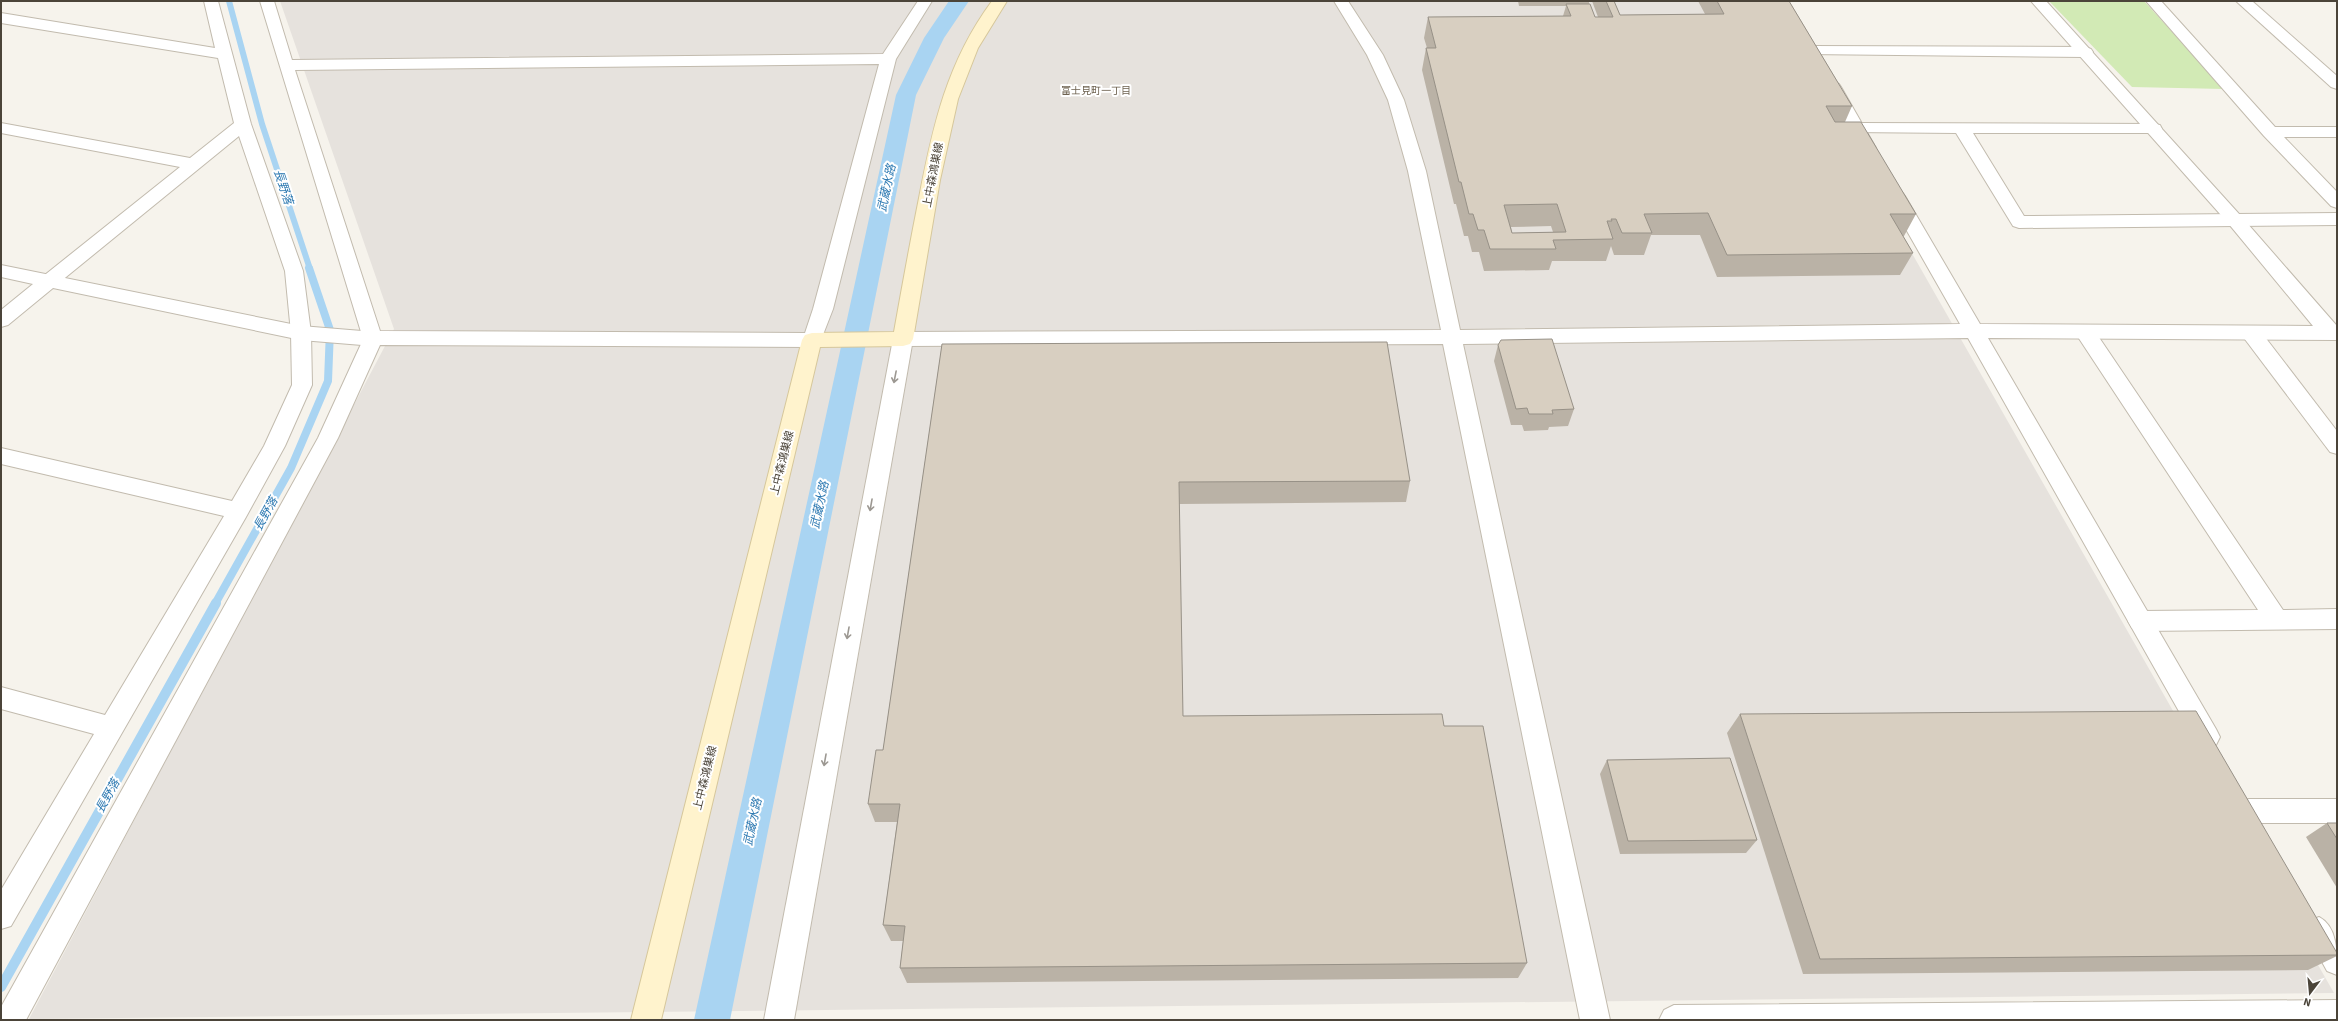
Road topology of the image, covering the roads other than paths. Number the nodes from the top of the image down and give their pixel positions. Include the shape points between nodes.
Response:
1 (211, 1) edge
2 (268, 1) edge
3 (925, 1) edge
4 (1000, 1) edge
5 (1341, 1) edge
6 (2038, 1) edge
7 (2153, 1) edge
8 (2243, 1) edge
9 (1, 18) edge
10 (1801, 32) edge
11 (1812, 51) junction
12 (2085, 52) junction
13 (224, 54) junction
14 (888, 59) junction
15 (286, 65) junction
16 (2336, 82) edge
17 (243, 124) junction
18 (1, 128) edge
19 (1856, 128) junction
20 (1962, 129) junction
21 (2154, 129) junction
22 (2270, 132) junction
23 (2337, 132) edge
24 (194, 164) junction
25 (2337, 202) edge
26 (2234, 219) junction
27 (2337, 219) edge
28 (1, 272) edge
29 (48, 282) junction
30 (1, 320) edge
31 (1976, 331) junction
32 (2085, 332) junction
33 (2251, 333) junction
34 (2334, 333) edge
35 (307, 334) junction
36 (1451, 337) junction
37 (368, 339) junction
38 (822, 339) junction
39 (892, 339) junction
40 (2337, 446) edge
41 (1, 456) edge
42 (238, 511) junction
43 (2337, 619) edge
44 (2140, 620) junction
45 (2277, 620) junction
46 (1, 698) edge
47 (112, 728) junction
48 (2218, 757) edge
49 (2249, 811) edge
50 (2337, 811) edge
51 (2309, 914) edge
52 (1, 916) edge
53 (2337, 961) edge
54 (2337, 1014) edge
55 (10, 1020) edge
56 (646, 1020) edge
57 (779, 1020) edge
58 (1595, 1020) edge
59 (1674, 1020) edge

1 - 13 street
2 - 15 street
3 - 14 street
4 - 39 main road, 上中森鴻巣線 via 971,42 948,104
5 - 36 street via 1375,55 1396,100 1417,171
6 - 12 street
7 - 22 street
8 - 16 street
9 - 13 street
10 - 11 street
11 - 12 street
11 - 19 street
12 - 21 street
13 - 17 street
14 - 15 street
14 - 38 street via 823,308
15 - 37 street
17 - 24 street
17 - 35 street via 294,271
18 - 24 street
19 - 20 street
19 - 31 street
20 - 21 street
20 - 26 street via 2018,222
21 - 26 street
22 - 23 street
22 - 25 street
24 - 29 street
26 - 27 street
26 - 34 street
28 - 29 street
29 - 30 street
29 - 35 street
31 - 32 street
31 - 36 street
31 - 44 street
32 - 33 street
32 - 45 street
33 - 34 street
33 - 40 street
35 - 37 street
35 - 42 street via 302,385 274,446
36 - 39 street
36 - 58 street
37 - 38 street
37 - 55 street via 328,438
38 - 39 main road
38 - 56 main road, 上中森鴻巣線
39 -> 57 street
41 - 42 street
42 - 47 street
43 - 45 street
44 - 45 street
44 - 48 street
46 - 47 street
47 - 52 street
49 - 50 street
51 - 53 street
54 - 59 street

